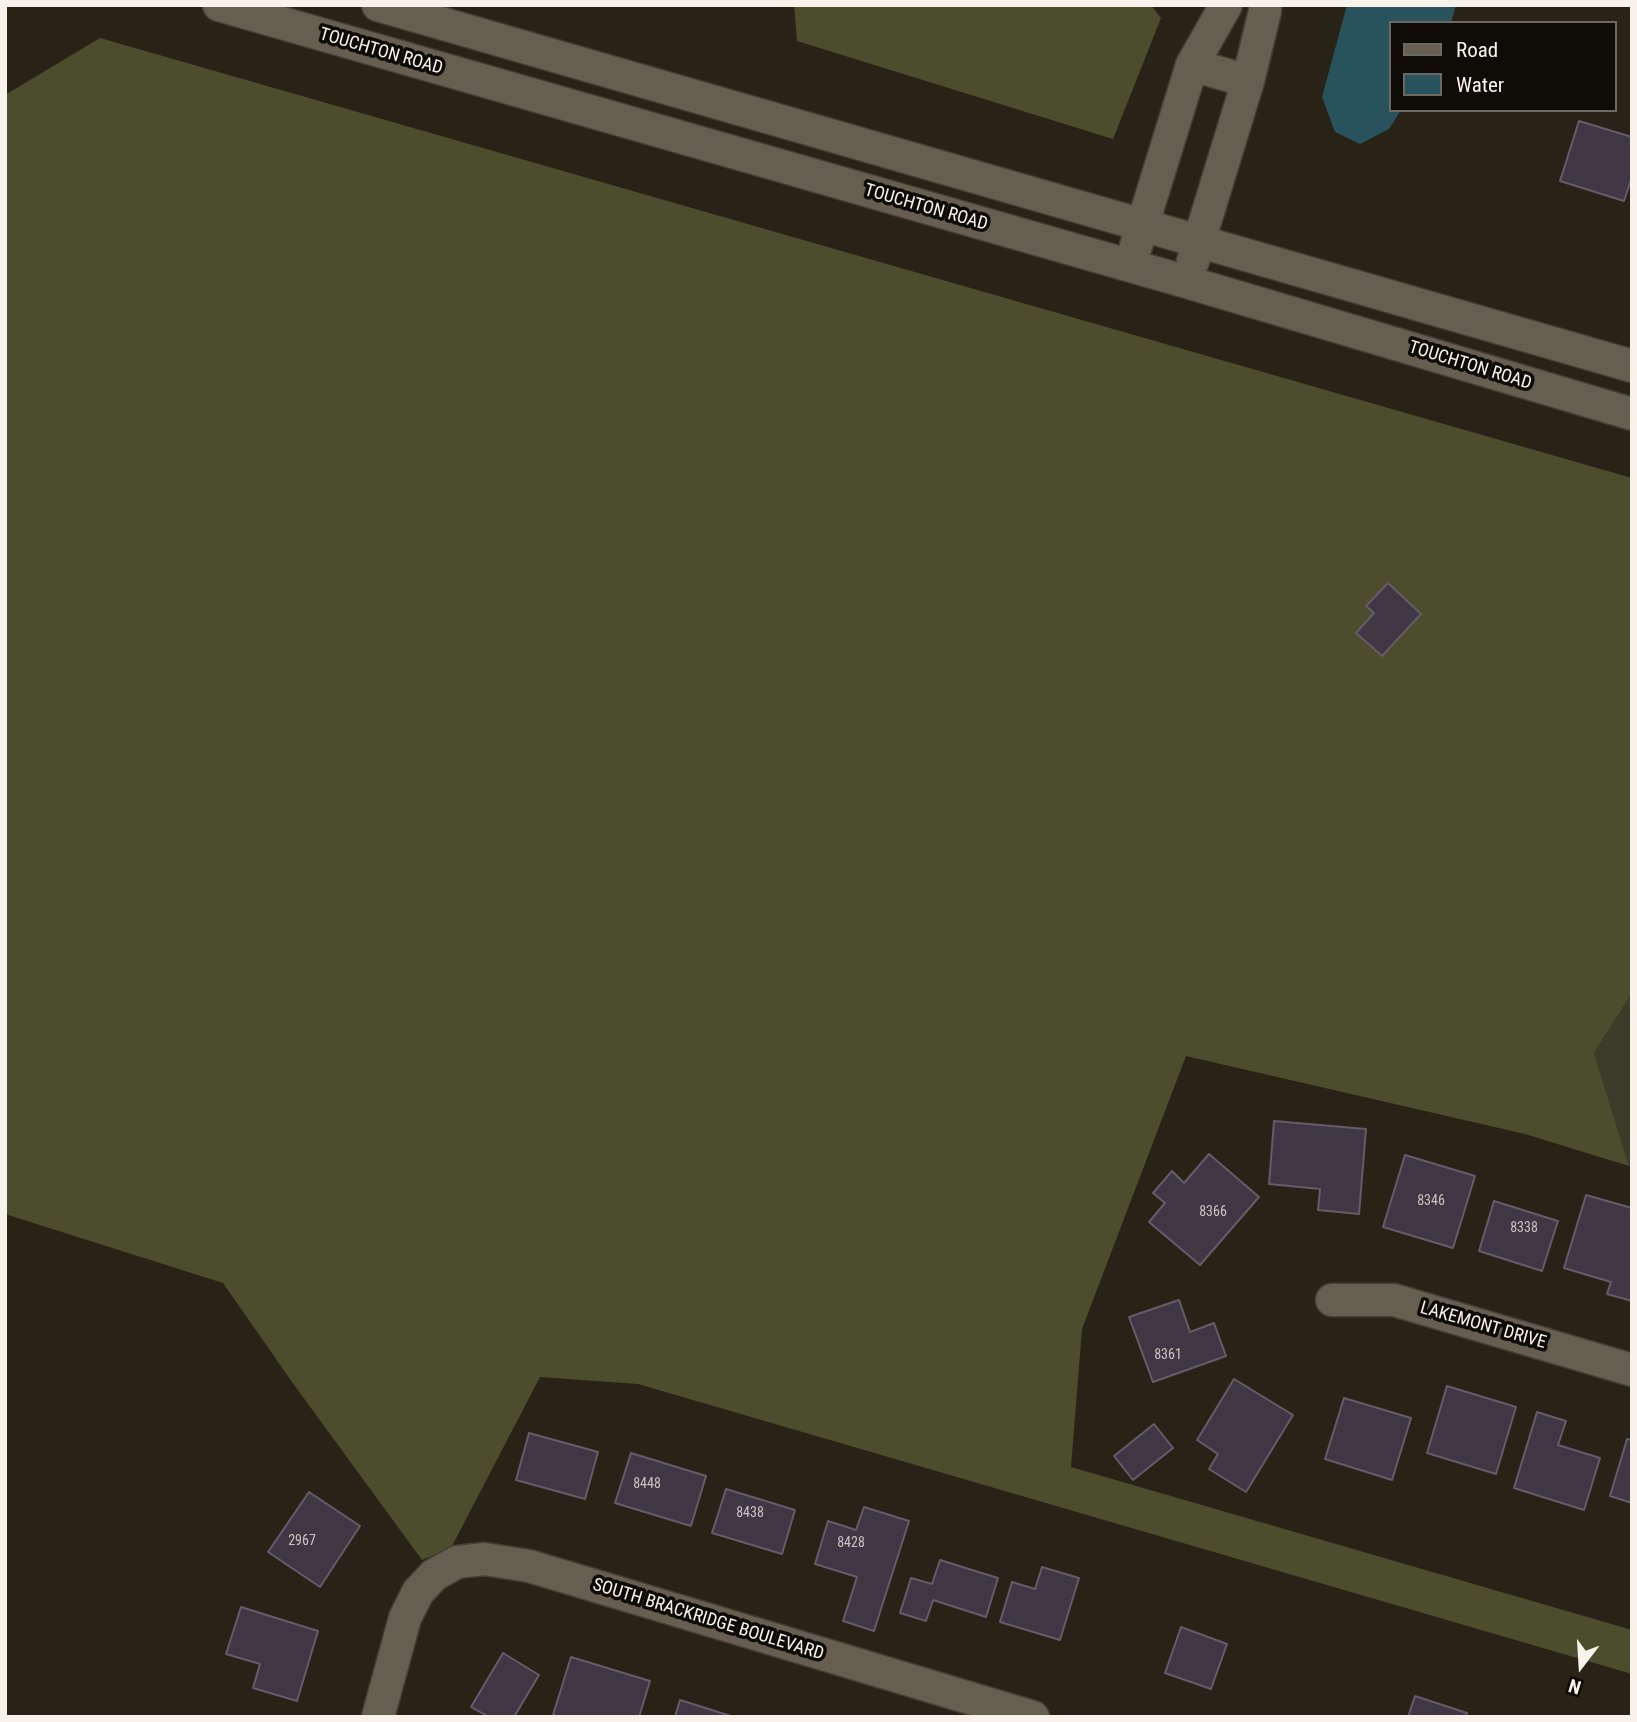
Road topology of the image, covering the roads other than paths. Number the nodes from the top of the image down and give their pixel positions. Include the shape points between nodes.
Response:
1 (219, 5) edge
2 (378, 5) edge
3 (1226, 5) edge
4 (1265, 5) edge
5 (1192, 65) junction
6 (1248, 81) junction
7 (1142, 225) junction
8 (1199, 241) junction
9 (1130, 266) junction
10 (1187, 282) junction
11 (1632, 366) edge
12 (1632, 414) edge
13 (1332, 1300) dead end
14 (1632, 1370) edge
15 (940, 1704) edge
16 (378, 1717) edge
17 (1033, 1717) edge

1 - 9 street, TOUCHTON ROAD
2 - 7 street
3 - 5 street
4 - 6 street
5 - 6 street
5 - 7 street
6 - 8 street
7 - 8 street
7 - 9 street
8 - 10 street
8 - 11 street
9 - 10 street, TOUCHTON ROAD
10 - 12 street, TOUCHTON ROAD
13 - 14 street, LAKEMONT DRIVE via 1394,1300
15 - 16 street, SOUTH BRACKRIDGE BOULEVARD via 529,1566 484,1559 457,1562 434,1575 418,1592 405,1618
15 - 17 street, SOUTH BRACKRIDGE BOULEVARD

